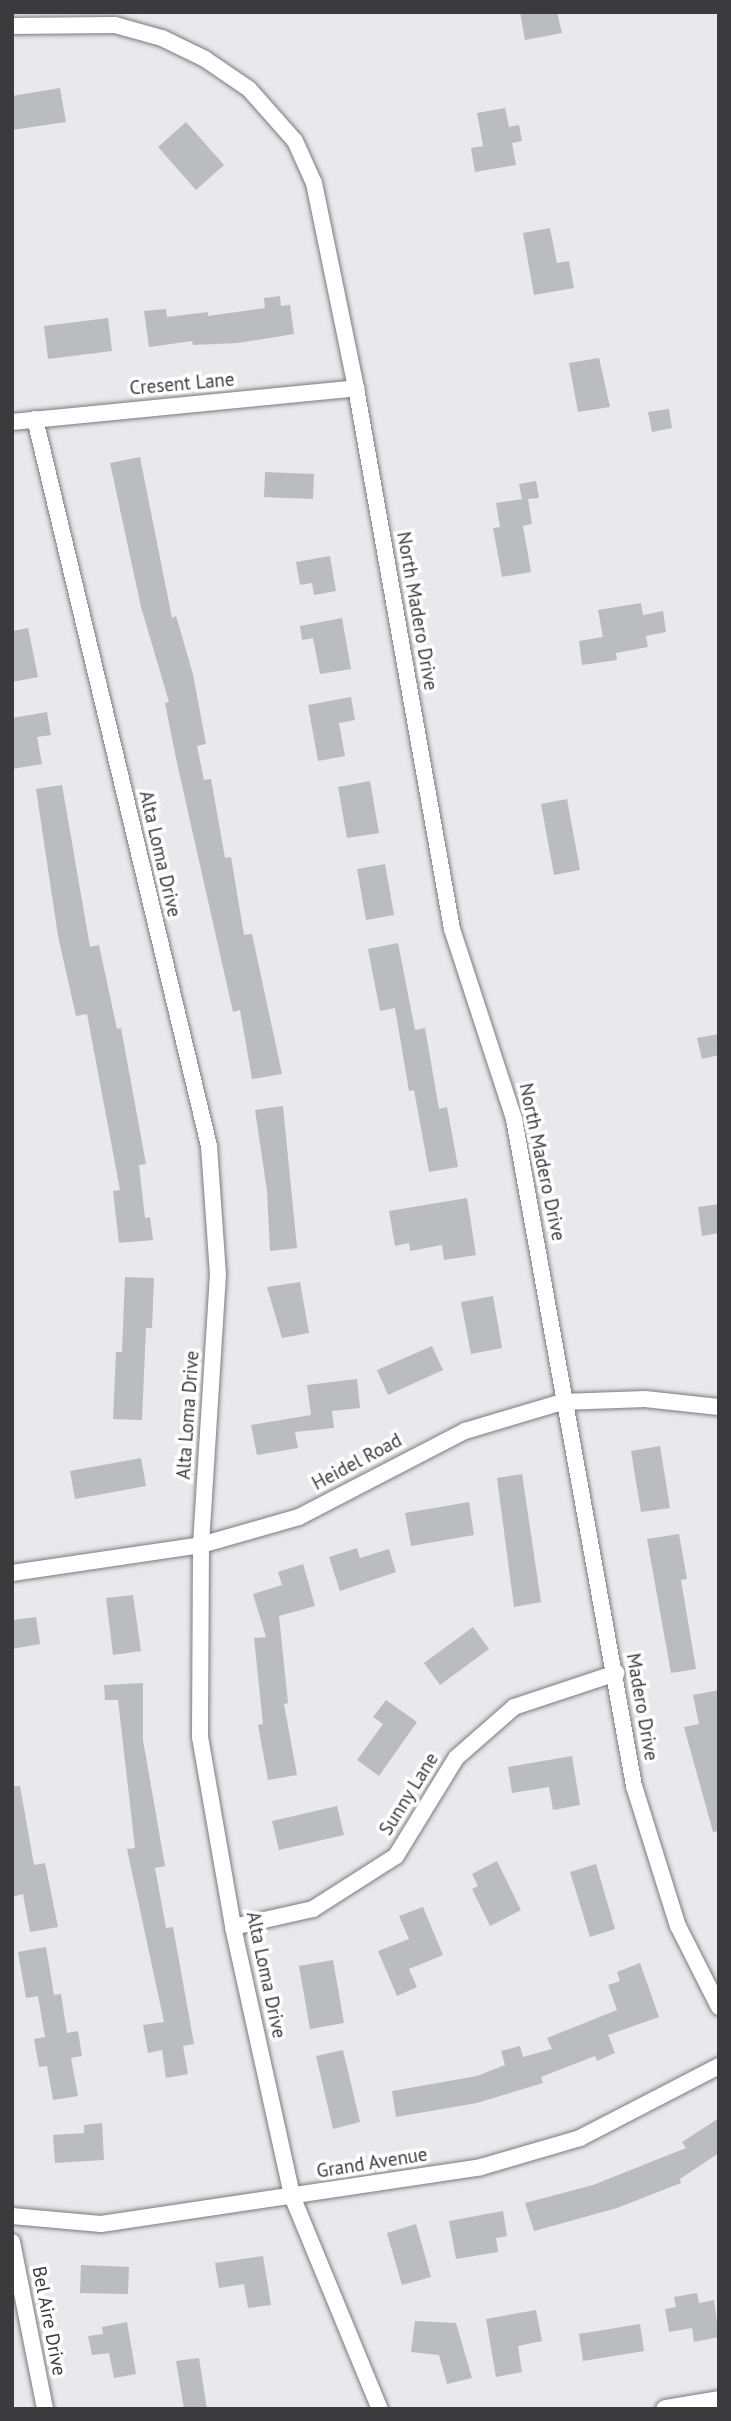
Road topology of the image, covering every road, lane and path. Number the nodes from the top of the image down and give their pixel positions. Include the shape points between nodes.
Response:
1 (21, 21) edge
2 (356, 388) junction
3 (35, 419) junction
4 (12, 422) edge
5 (562, 1402) junction
6 (719, 1407) edge
7 (201, 1545) junction
8 (12, 1573) edge
9 (616, 1674) junction
10 (233, 1927) junction
11 (719, 2007) edge
12 (719, 2066) edge
13 (292, 2196) junction
14 (12, 2216) edge
15 (12, 2242) edge
16 (719, 2400) edge
17 (44, 2409) edge
18 (380, 2409) edge
19 (665, 2409) edge

1 - 2 street, North Madero Drive via 115,25 162,38 249,89 295,141 314,183
2 - 3 street, Cresent Lane
2 - 5 street, North Madero Drive via 452,929 514,1119
3 - 4 street, Cresent Lane
3 - 7 street, Alta Loma Drive via 209,1146 218,1274
5 - 6 street, Heidel Road via 645,1399
5 - 7 street, Heidel Road via 466,1430 299,1517
5 - 9 street, Madero Drive
7 - 8 street, Heidel Road
7 - 10 street, Alta Loma Drive via 200,1737
9 - 10 street, Sunny Lane via 514,1707 456,1758 396,1856 313,1909
9 - 11 street, Madero Drive via 634,1786 678,1926
10 - 13 street, Alta Loma Drive
12 - 13 street, Grand Avenue via 580,2138 481,2167
13 - 14 street, Grand Avenue via 101,2224
13 - 18 street, Alta Loma Drive
15 - 17 street, Bel Aire Drive
16 - 19 street

